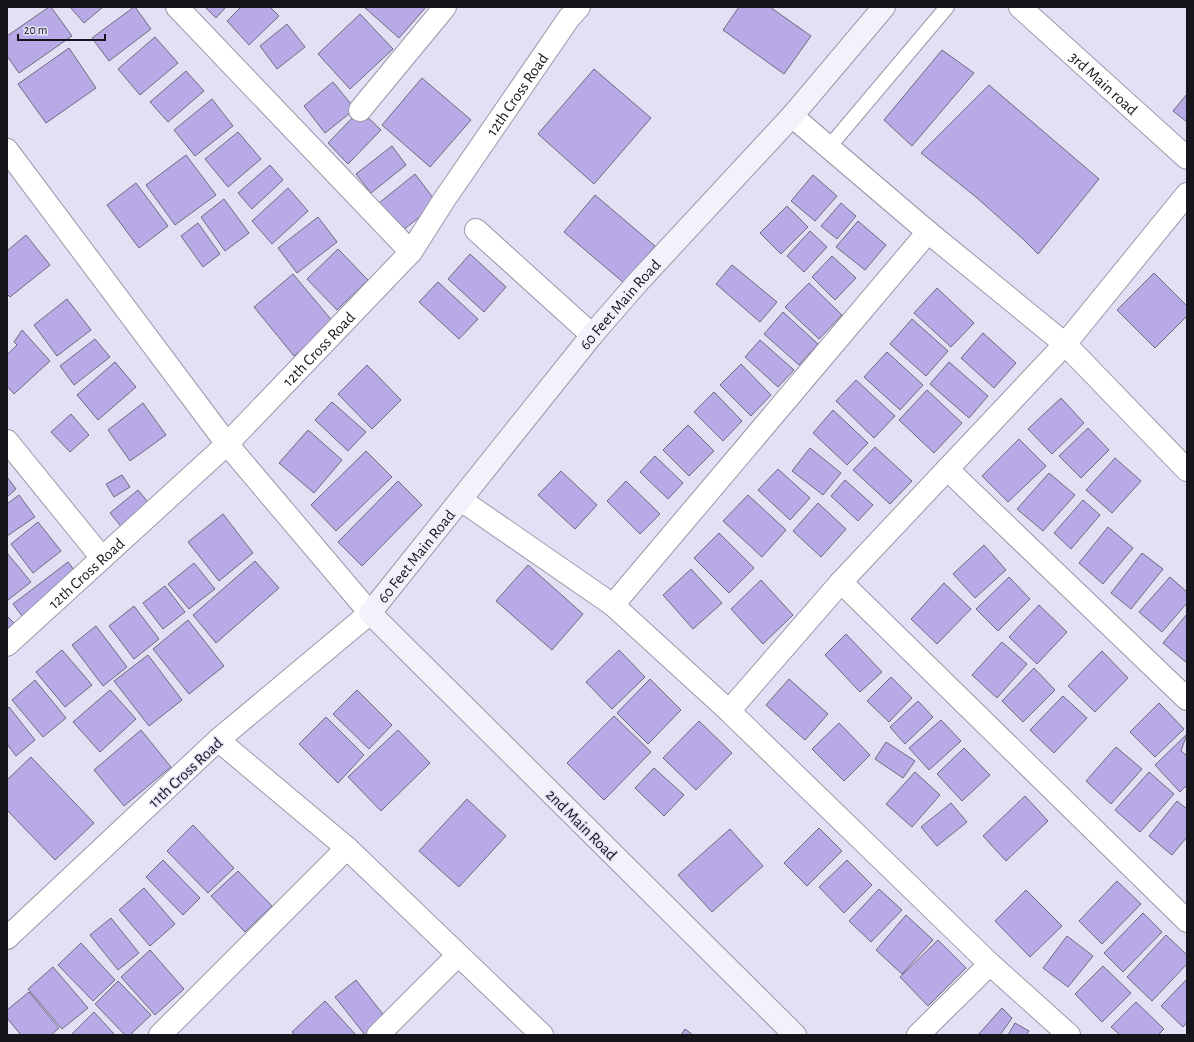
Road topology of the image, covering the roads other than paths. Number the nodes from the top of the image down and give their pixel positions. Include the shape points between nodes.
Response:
1 (177, 7) edge
2 (445, 7) edge
3 (884, 7) edge
4 (947, 7) edge
5 (1020, 7) edge
6 (569, 11) edge
7 (360, 110) dead end
8 (792, 116) junction
9 (829, 147) junction
10 (7, 150) edge
11 (1187, 158) edge
12 (1187, 194) edge
13 (476, 230) dead end
14 (928, 232) junction
15 (411, 252) junction
16 (592, 335) junction
17 (1065, 344) junction
18 (7, 441) edge
19 (227, 444) junction
20 (946, 469) junction
21 (1187, 470) edge
22 (461, 500) junction
23 (102, 558) junction
24 (841, 582) junction
25 (613, 605) junction
26 (370, 613) junction
27 (7, 646) edge
28 (1187, 699) edge
29 (729, 711) junction
30 (218, 740) junction
31 (346, 848) junction
32 (1187, 921) edge
33 (7, 938) edge
34 (458, 955) junction
35 (990, 964) junction
36 (160, 1035) edge
37 (378, 1035) edge
38 (542, 1035) edge
39 (795, 1035) edge
40 (918, 1035) edge
41 (1069, 1035) edge

1 - 15 street
2 - 7 street
3 - 8 street, 60 Feet Main Road
4 - 9 lane
5 - 11 street, 3rd Main road
6 - 15 street, 12th Cross Road
8 - 9 street
8 - 16 street, 60 Feet Main Road
9 - 14 street
10 - 19 street
12 - 17 street
13 - 16 street
14 - 17 street
14 - 25 street
15 - 19 street, 12th Cross Road
16 - 22 street, 60 Feet Main Road
17 - 20 street
17 - 21 street
18 - 23 street
19 - 23 street, 12th Cross Road
19 - 26 street
20 - 24 street
20 - 28 street
22 - 25 street
22 - 26 street, 60 Feet Main Road
23 - 27 street, 12th Cross Road
24 - 29 street
24 - 32 street
25 - 29 street
26 - 30 street, 11th Cross Road
26 - 39 street, 2nd Main Road
29 - 35 street
30 - 31 street
30 - 33 street, 11th Cross Road
31 - 34 street
31 - 36 street
34 - 37 street
34 - 38 street
35 - 40 street
35 - 41 street

